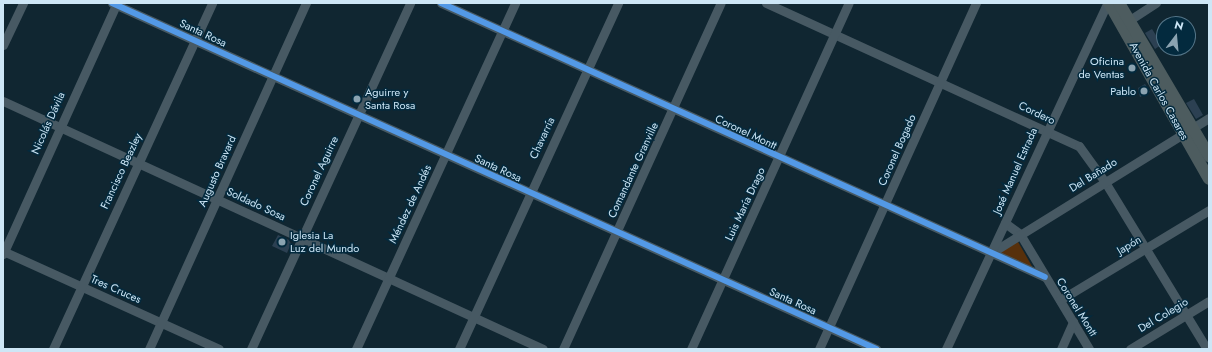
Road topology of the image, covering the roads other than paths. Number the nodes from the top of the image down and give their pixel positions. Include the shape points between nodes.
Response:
1 (23, 3) edge
2 (212, 3) edge
3 (306, 3) edge
4 (410, 3) edge
5 (441, 3) edge
6 (515, 3) edge
7 (618, 3) edge
8 (721, 3) edge
9 (766, 3) edge
10 (849, 3) edge
11 (976, 3) edge
12 (1119, 3) edge
13 (1156, 3) edge
14 (115, 4) edge
15 (1103, 4) edge
16 (1126, 23) junction
17 (502, 30) junction
18 (834, 34) junction
19 (195, 40) junction
20 (3, 45) edge
21 (587, 70) junction
22 (273, 76) junction
23 (941, 82) junction
24 (3, 102) edge
25 (673, 109) junction
26 (358, 114) junction
27 (1209, 118) edge
28 (60, 127) junction
29 (1047, 130) junction
30 (1188, 131) junction
31 (445, 154) junction
32 (1209, 156) edge
33 (779, 158) junction
34 (138, 163) junction
35 (1209, 179) edge
36 (1105, 182) junction
37 (530, 193) junction
38 (217, 199) junction
39 (885, 205) junction
40 (1209, 210) edge
41 (1005, 223) junction
42 (615, 232) junction
43 (1020, 234) junction
44 (302, 238) junction
45 (1146, 249) junction
46 (3, 252) edge
47 (991, 253) junction
48 (1045, 278) junction
49 (389, 279) junction
50 (722, 280) junction
51 (81, 287) junction
52 (1060, 300) junction
53 (1209, 301) edge
54 (1186, 315) junction
55 (474, 317) junction
56 (161, 322) junction
57 (1073, 322) junction
58 (828, 328) junction
59 (52, 349) edge
60 (149, 349) edge
61 (219, 349) edge
62 (251, 349) edge
63 (356, 349) edge
64 (459, 349) edge
65 (543, 349) edge
66 (563, 349) edge
67 (692, 349) edge
68 (819, 349) edge
69 (876, 349) edge
70 (946, 349) edge
71 (1061, 349) edge
72 (1089, 349) edge
73 (1130, 349) edge
74 (1207, 349) edge

1 - 20 street
2 - 19 street, Francisco Beazley
3 - 22 street, Augusto Bravard
4 - 26 street, Coronel Aguirre
5 - 17 street, Coronel Montt
6 - 17 street, Méndez de Andés
7 - 21 street, Chavarría
8 - 25 street, Comandante Granville
9 - 18 street, Cordero
10 - 18 street, Luis María Drago
11 - 23 street, Coronel Bogado
12 - 16 main road, Avenida Carlos Casares
13 - 16 street
14 - 19 street, Santa Rosa
14 - 28 street, Nicolás Dávila
15 - 16 main road, Avenida Carlos Casares
15 - 29 street, José Manuel Estrada
16 - 30 main road, Avenida Carlos Casares
17 - 21 street, Coronel Montt
17 - 31 street, Méndez de Andés
18 - 23 street, Cordero
18 - 33 street, Luis María Drago
19 - 22 street, Santa Rosa
19 - 34 street, Francisco Beazley
21 - 25 street, Coronel Montt
21 - 37 street, Chavarría
22 - 26 street, Santa Rosa
22 - 38 street, Augusto Bravard
23 - 29 street, Cordero
23 - 39 street, Coronel Bogado
24 - 28 street, Soldado Sosa
25 - 33 street, Coronel Montt
25 - 42 street, Comandante Granville
26 - 31 street, Santa Rosa
26 - 44 street, Coronel Aguirre
27 - 30 street, Del Bañado
28 - 34 street, Soldado Sosa
28 - 46 street, Nicolás Dávila
29 - 36 street, Cordero via 1083,149
29 - 41 street, José Manuel Estrada
30 - 32 main road, Avenida Carlos Casares
30 - 35 main road, Avenida Carlos Casares
30 - 36 street, Del Bañado
31 - 37 street, Santa Rosa
31 - 49 street, Méndez de Andés
33 - 39 street, Coronel Montt
33 - 50 street, Luis María Drago
34 - 38 street, Soldado Sosa
34 - 51 street, Francisco Beazley
36 - 43 street, Del Bañado
36 - 45 street, Cordero
37 - 42 street, Santa Rosa
37 - 55 street, Chavarría
38 - 44 street, Soldado Sosa
38 - 56 street, Augusto Bravard
39 - 47 street, Coronel Montt
39 - 58 street, Coronel Bogado
40 - 45 street, Japón
41 - 43 street, Coronel Montt
41 - 47 street, José Manuel Estrada
42 - 50 street, Santa Rosa
42 - 66 street, Comandante Granville
43 - 47 street, Del Bañado
43 - 48 street, Coronel Montt
44 - 49 street, Soldado Sosa
44 - 62 street, Coronel Aguirre
45 - 52 street, Japón
45 - 54 street, Cordero
46 - 51 street, Tres Cruces
47 - 48 street, Coronel Montt
47 - 70 street, José Manuel Estrada
48 - 52 street, Coronel Montt
49 - 55 street, Soldado Sosa
49 - 63 street, Méndez de Andés
50 - 58 street, Santa Rosa
50 - 67 street, Luis María Drago
51 - 56 street, Tres Cruces
51 - 59 street, Francisco Beazley
52 - 57 street, Coronel Montt
53 - 54 street, Del Colegio
54 - 73 street, Del Colegio
54 - 74 street, Cordero
55 - 64 street, Chavarría
55 - 65 street, Soldado Sosa
56 - 60 street, Augusto Bravard
56 - 61 street, Tres Cruces
57 - 71 street
57 - 72 street, Coronel Montt
58 - 68 street, Coronel Bogado
58 - 69 street, Santa Rosa

